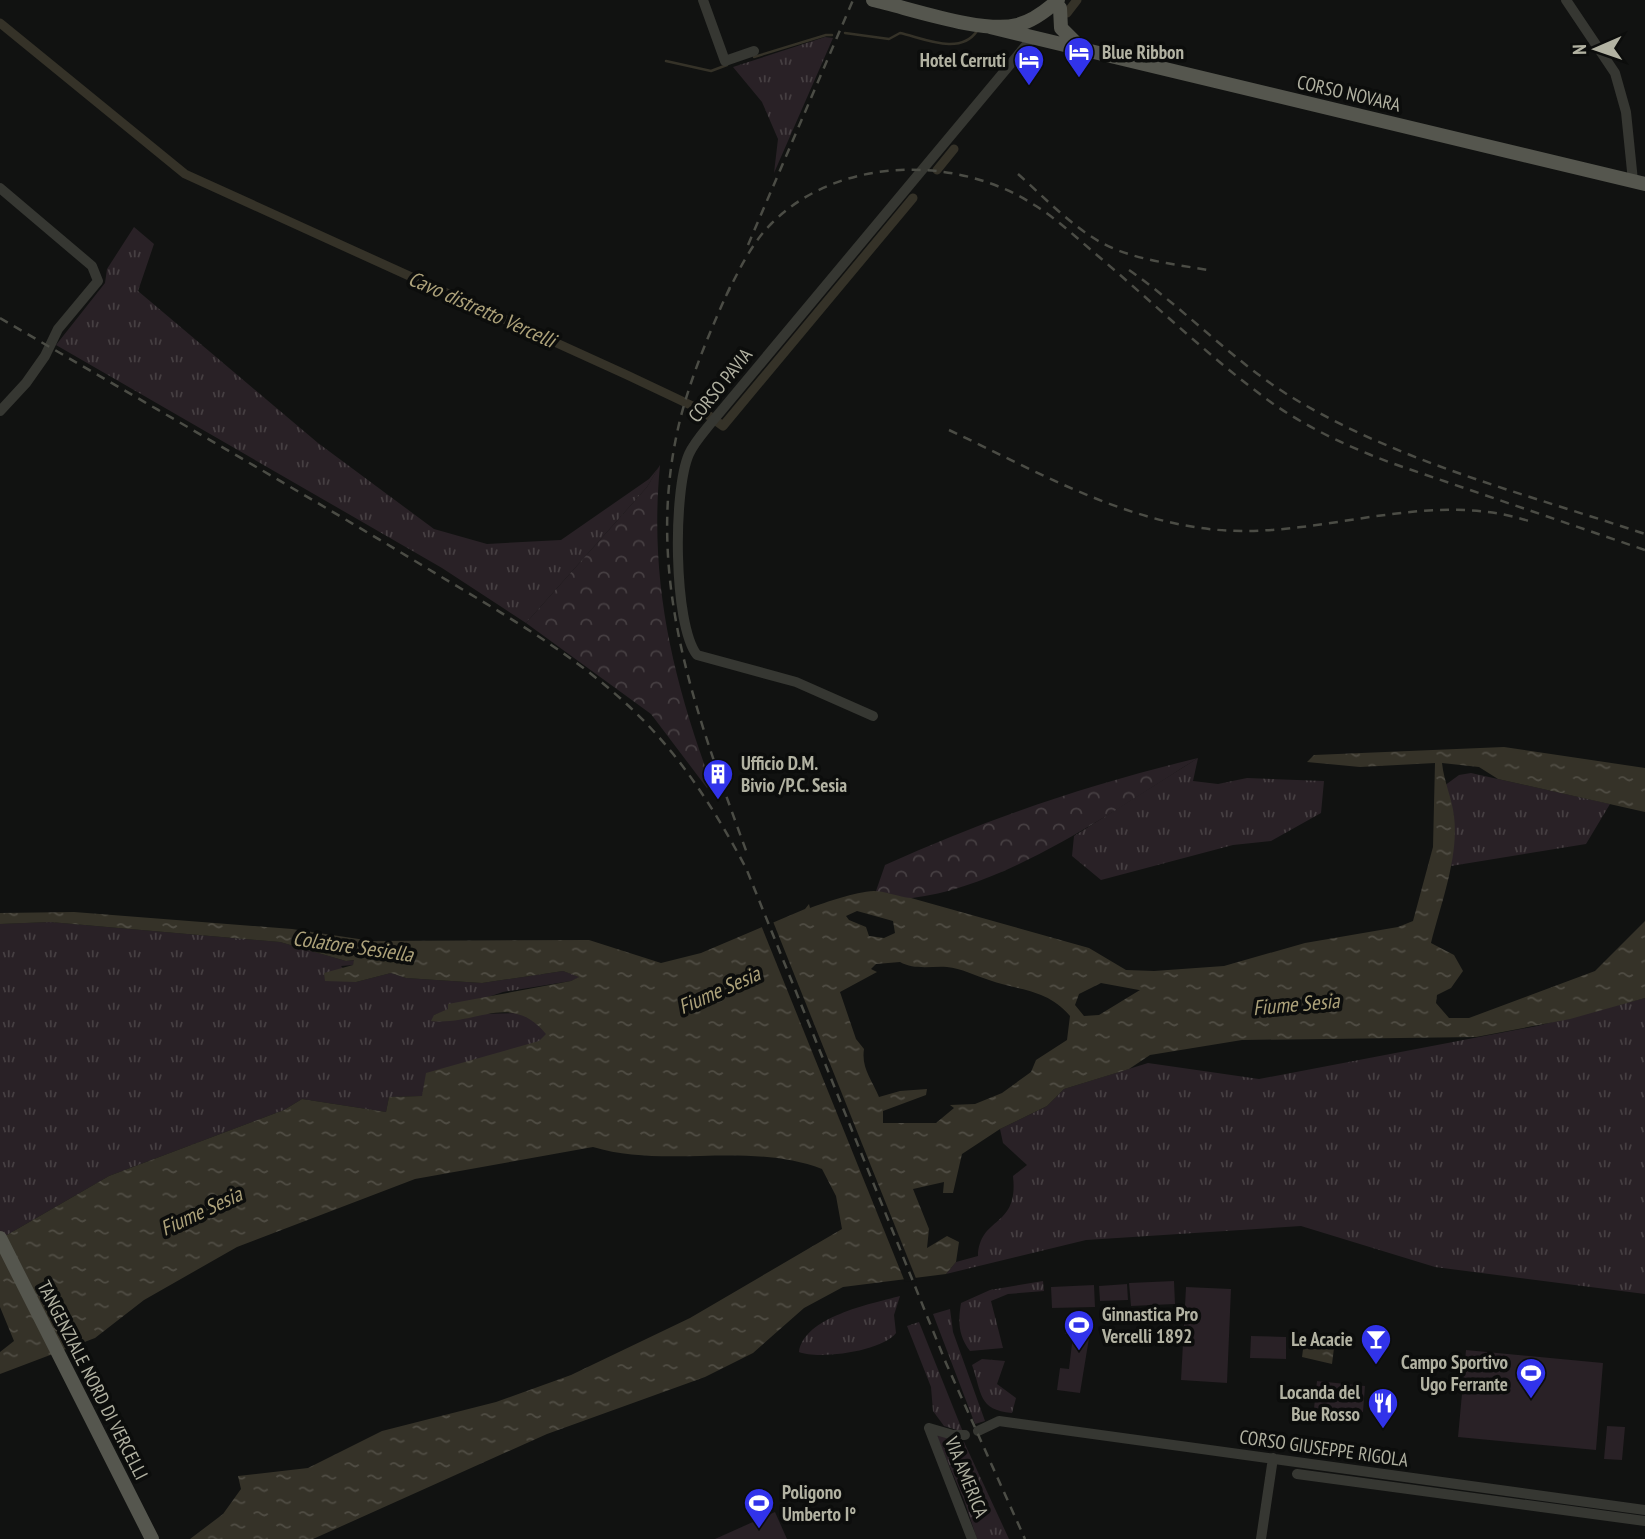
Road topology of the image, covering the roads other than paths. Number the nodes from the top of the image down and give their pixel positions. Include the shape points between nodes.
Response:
1 (703, 0) edge
2 (873, 0) edge
3 (1566, 0) edge
4 (1057, 5) edge
5 (990, 27) junction
6 (1039, 39) junction
7 (1083, 49) junction
8 (754, 51) dead end
9 (1639, 182) edge
10 (0, 188) edge
11 (0, 411) edge
12 (873, 716) dead end
13 (0, 1238) edge
14 (978, 1431) dead end
15 (965, 1435) dead end
16 (1273, 1458) junction
17 (1297, 1474) dead end
18 (1645, 1510) edge
19 (1645, 1521) edge
20 (152, 1539) edge
21 (972, 1539) edge
22 (1261, 1539) edge

1 - 8 street via 725,61
2 - 5 main road, CORSO NOVARA
3 - 9 street via 1615,73
4 - 5 main road via 1015,26
4 - 6 main road
4 - 7 main road via 1061,28
5 - 6 main road, CORSO NOVARA
6 - 7 main road, CORSO NOVARA
6 - 12 street, CORSO PAVIA via 689,454 681,508 680,597 692,649 710,661 796,682
7 - 9 main road, CORSO NOVARA
10 - 11 street via 92,266 98,281 58,329 26,383
13 - 20 main road, TANGENZIALE NORD DI VERCELLI
14 - 16 street, CORSO GIUSEPPE RIGOLA via 999,1421
15 - 21 street, VIA AMERICA via 929,1428
16 - 18 street, CORSO GIUSEPPE RIGOLA
16 - 22 street
17 - 19 street

